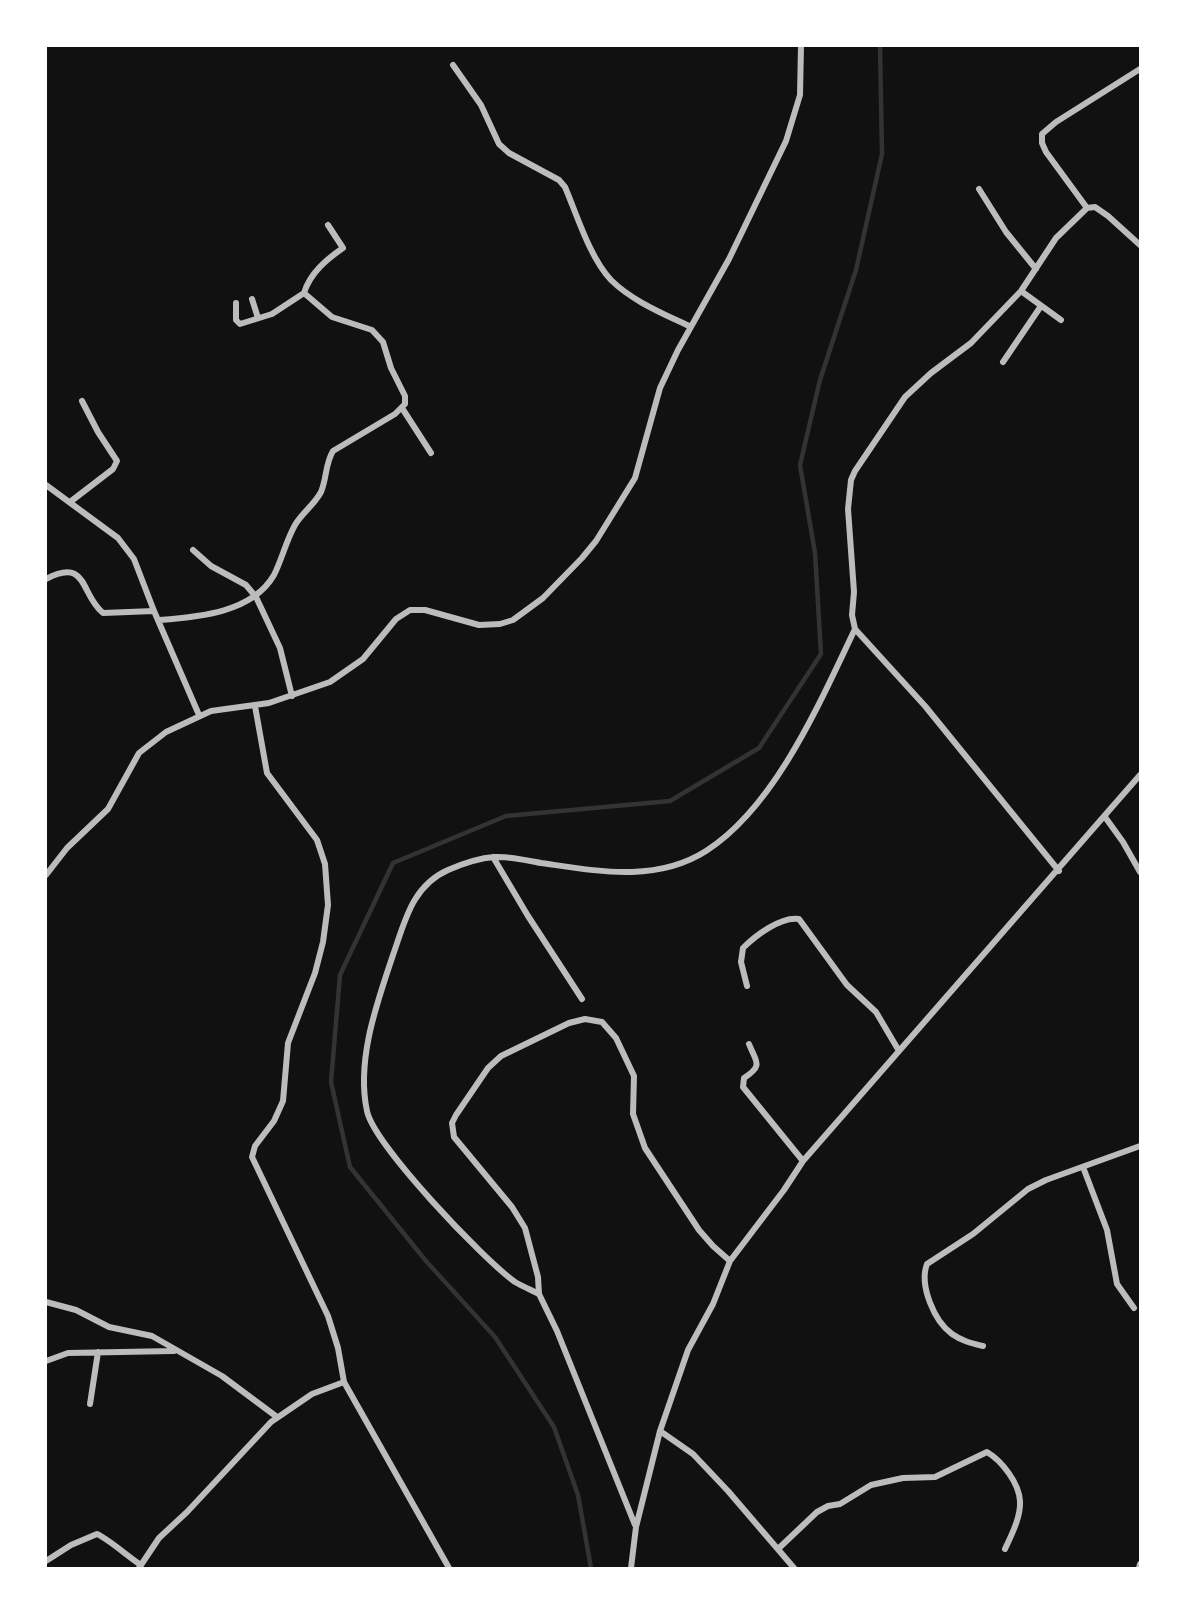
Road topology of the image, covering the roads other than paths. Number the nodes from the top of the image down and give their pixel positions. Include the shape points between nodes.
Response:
1 (802, 46) edge
2 (453, 65) dead end
3 (1140, 69) edge
4 (979, 189) dead end
5 (1087, 208) junction
6 (328, 225) dead end
7 (1140, 245) edge
8 (1036, 269) junction
9 (1021, 291) junction
10 (304, 293) junction
11 (253, 299) dead end
12 (236, 303) dead end
13 (1041, 306) junction
14 (258, 318) junction
15 (1061, 320) dead end
16 (691, 327) junction
17 (1003, 362) dead end
18 (82, 401) dead end
19 (402, 408) junction
20 (431, 453) dead end
21 (46, 485) edge
22 (70, 502) junction
23 (193, 550) dead end
24 (46, 579) edge
25 (256, 597) junction
26 (154, 611) junction
27 (159, 620) junction
28 (855, 629) junction
29 (292, 696) junction
30 (255, 706) junction
31 (199, 715) junction
32 (1140, 775) edge
33 (1105, 817) junction
34 (493, 857) junction
35 (1059, 871) junction
36 (1140, 872) edge
37 (46, 875) edge
38 (747, 986) dead end
39 (582, 999) dead end
40 (749, 1044) dead end
41 (899, 1051) junction
42 (1140, 1146) edge
43 (803, 1161) junction
44 (1083, 1167) junction
45 (730, 1261) junction
46 (539, 1294) junction
47 (46, 1302) edge
48 (1134, 1308) dead end
49 (983, 1346) dead end
50 (176, 1351) junction
51 (98, 1352) junction
52 (46, 1361) edge
53 (344, 1382) junction
54 (90, 1404) dead end
55 (277, 1417) junction
56 (660, 1431) junction
57 (636, 1527) junction
58 (778, 1549) junction
59 (1004, 1549) dead end
60 (46, 1561) edge
61 (140, 1567) edge
62 (449, 1569) edge
63 (631, 1569) edge
64 (794, 1569) edge

1 - 16 street via 800,95 786,141
2 - 16 street via 481,105 499,144 565,187 613,282
3 - 5 street via 1042,134 1046,152
4 - 8 street
5 - 7 street via 1095,207 1108,216
5 - 8 street via 1056,238
6 - 10 street via 343,248 317,270
8 - 9 street
9 - 13 street
9 - 28 street via 971,343 914,388 855,471 848,509
10 - 14 street via 283,309
10 - 19 street via 332,317 366,327 380,337 404,390
11 - 14 street
12 - 14 street via 238,323
13 - 15 street
13 - 17 street
16 - 29 street via 660,388 631,485 596,541 543,598 513,620 489,625 410,610 396,619 354,667
18 - 22 street via 117,461
19 - 20 street
19 - 25 street via 333,451 316,501 296,524 274,574
21 - 22 street
22 - 26 street via 125,545 139,567
23 - 25 street via 246,585
24 - 26 street via 75,573 103,613
25 - 27 street via 206,614
25 - 29 street via 280,648
26 - 27 street
27 - 31 street
28 - 34 street via 818,708 768,789 737,827 708,850 675,867 634,872
28 - 35 street via 925,706
29 - 30 street
30 - 31 street
30 - 53 street via 270,780 317,840 325,864 328,905 315,973 288,1043 283,1101 252,1157 328,1316
31 - 37 street via 144,747 108,809
32 - 33 street
33 - 35 street
33 - 36 street
34 - 39 street
34 - 46 street via 445,872 416,895 371,1031 365,1097 370,1123 431,1199 515,1282
35 - 41 street
38 - 41 street via 743,948 783,922 799,919 847,985 876,1012
40 - 43 street via 758,1065 744,1078 743,1087
41 - 43 street
42 - 44 street
43 - 45 street
44 - 48 street via 1107,1230 1117,1284
44 - 49 street via 1028,1189 927,1264 926,1291 941,1322 965,1342
45 - 46 street via 699,1230 641,1140 633,1114 634,1076 616,1038 602,1022 585,1019 548,1032 495,1060 452,1124 453,1137 525,1227
45 - 56 street via 688,1350
46 - 57 street
47 - 50 street via 76,1310 109,1327 152,1336
50 - 51 street
50 - 55 street via 222,1376
51 - 52 street via 68,1353
51 - 54 street
53 - 55 street via 312,1394
53 - 62 street
55 - 61 street via 159,1538
56 - 57 street
56 - 58 street via 693,1454
57 - 63 street
58 - 59 street via 817,1512 841,1504 871,1485 935,1477 987,1452 1003,1466 1020,1501
58 - 64 street
60 - 61 street via 97,1534

